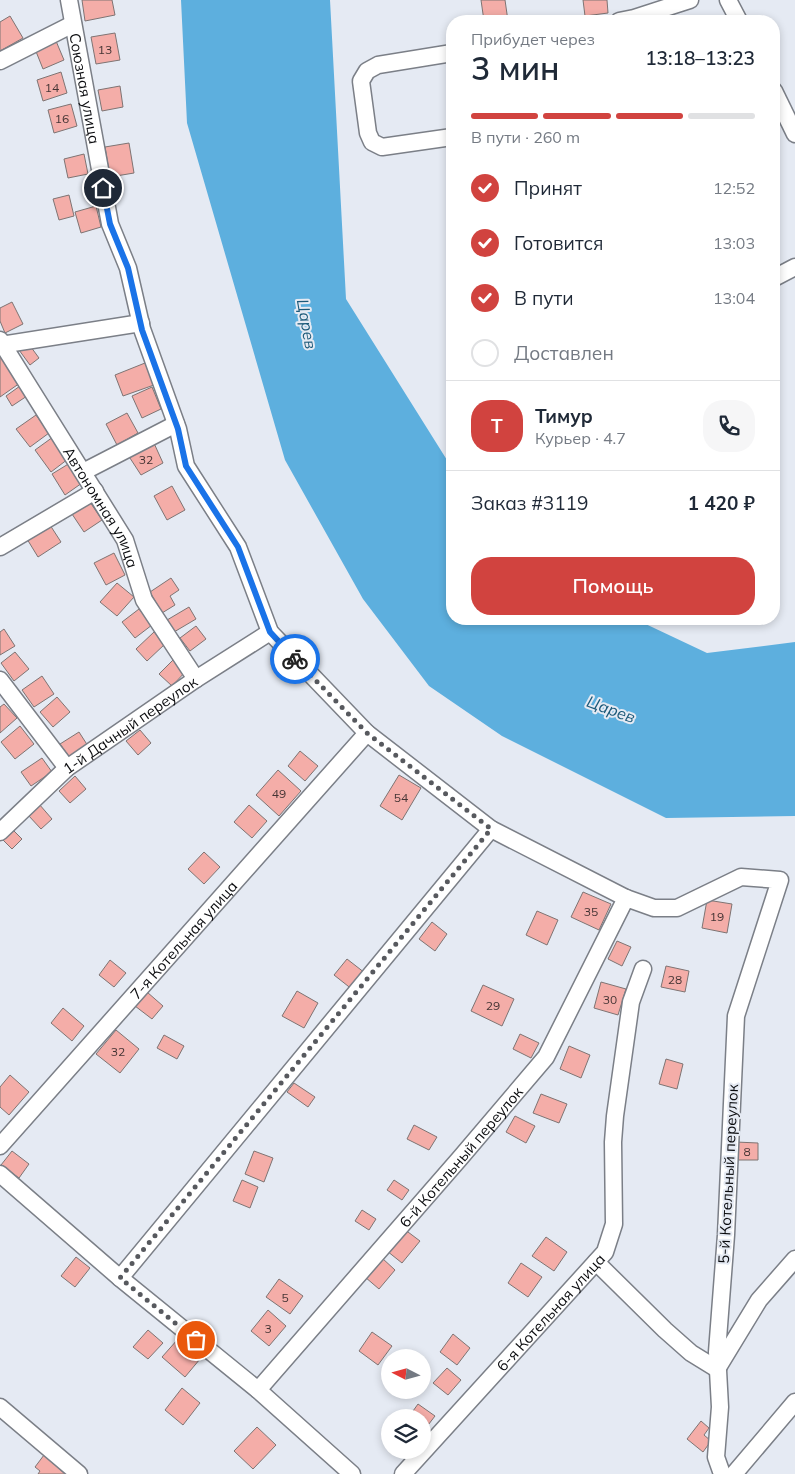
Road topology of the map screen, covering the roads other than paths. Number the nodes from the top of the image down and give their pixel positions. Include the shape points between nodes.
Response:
1 (69, 0) edge
2 (690, 0) edge
3 (728, 0) edge
4 (643, 15) edge
5 (736, 15) edge
6 (72, 24) junction
7 (446, 54) edge
8 (0, 61) edge
9 (780, 103) edge
10 (795, 134) edge
11 (446, 138) edge
12 (795, 267) edge
13 (780, 275) edge
14 (140, 323) junction
15 (1, 343) edge
16 (176, 424) junction
17 (83, 472) junction
18 (95, 491) junction
19 (0, 547) edge
20 (270, 632) junction
21 (196, 679) junction
22 (0, 680) edge
23 (367, 733) junction
24 (67, 768) junction
25 (491, 829) junction
26 (0, 832) edge
27 (780, 880) joint
28 (626, 898) junction
29 (642, 969) dead end
30 (0, 1146) edge
31 (0, 1174) edge
32 (795, 1259) edge
33 (596, 1262) junction
34 (120, 1278) junction
35 (717, 1369) junction
36 (258, 1390) junction
37 (795, 1402) edge
38 (0, 1407) edge
39 (79, 1474) edge
40 (352, 1474) edge
41 (403, 1474) edge
42 (722, 1474) edge
43 (734, 1474) edge

1 - 6 street, Союзная улица
2 - 4 street
3 - 5 street
6 - 8 street
6 - 14 street, Союзная улица via 110,224 128,268
7 - 11 street via 378,65 367,71 361,80 372,142 382,147
9 - 10 street
12 - 13 street
14 - 15 street
14 - 16 street, Союзная улица
15 - 17 street, Автономная улица
16 - 17 street
16 - 20 street, Союзная улица via 186,466 238,547
17 - 18 street, Автономная улица
18 - 19 street
18 - 21 street, Автономная улица via 125,540 144,600
20 - 21 street, 1-й Дачный переулок
20 - 23 street, Союзная улица
21 - 24 street, 1-й Дачный переулок
22 - 24 street
23 - 25 street, Союзная улица
23 - 30 street, 7-я Котельная улица
24 - 26 street, 1-й Дачный переулок
25 - 28 street, Союзная улица
25 - 34 street
27 - 28 street, Союзная улица via 741,877 677,908 654,908
27 - 35 street, 5-й Котельный переулок via 736,1016
28 - 36 street, 6-й Котельный переулок via 546,1057
29 - 33 street, 6-я Котельная улица via 631,1002 615,1116 614,1224 605,1252
31 - 34 street
32 - 35 street via 759,1300
33 - 35 street via 665,1330
33 - 41 street, 6-я Котельная улица
34 - 36 street
35 - 42 street, 5-й Котельный переулок via 720,1407 716,1457
36 - 40 street
37 - 43 street
38 - 39 street

